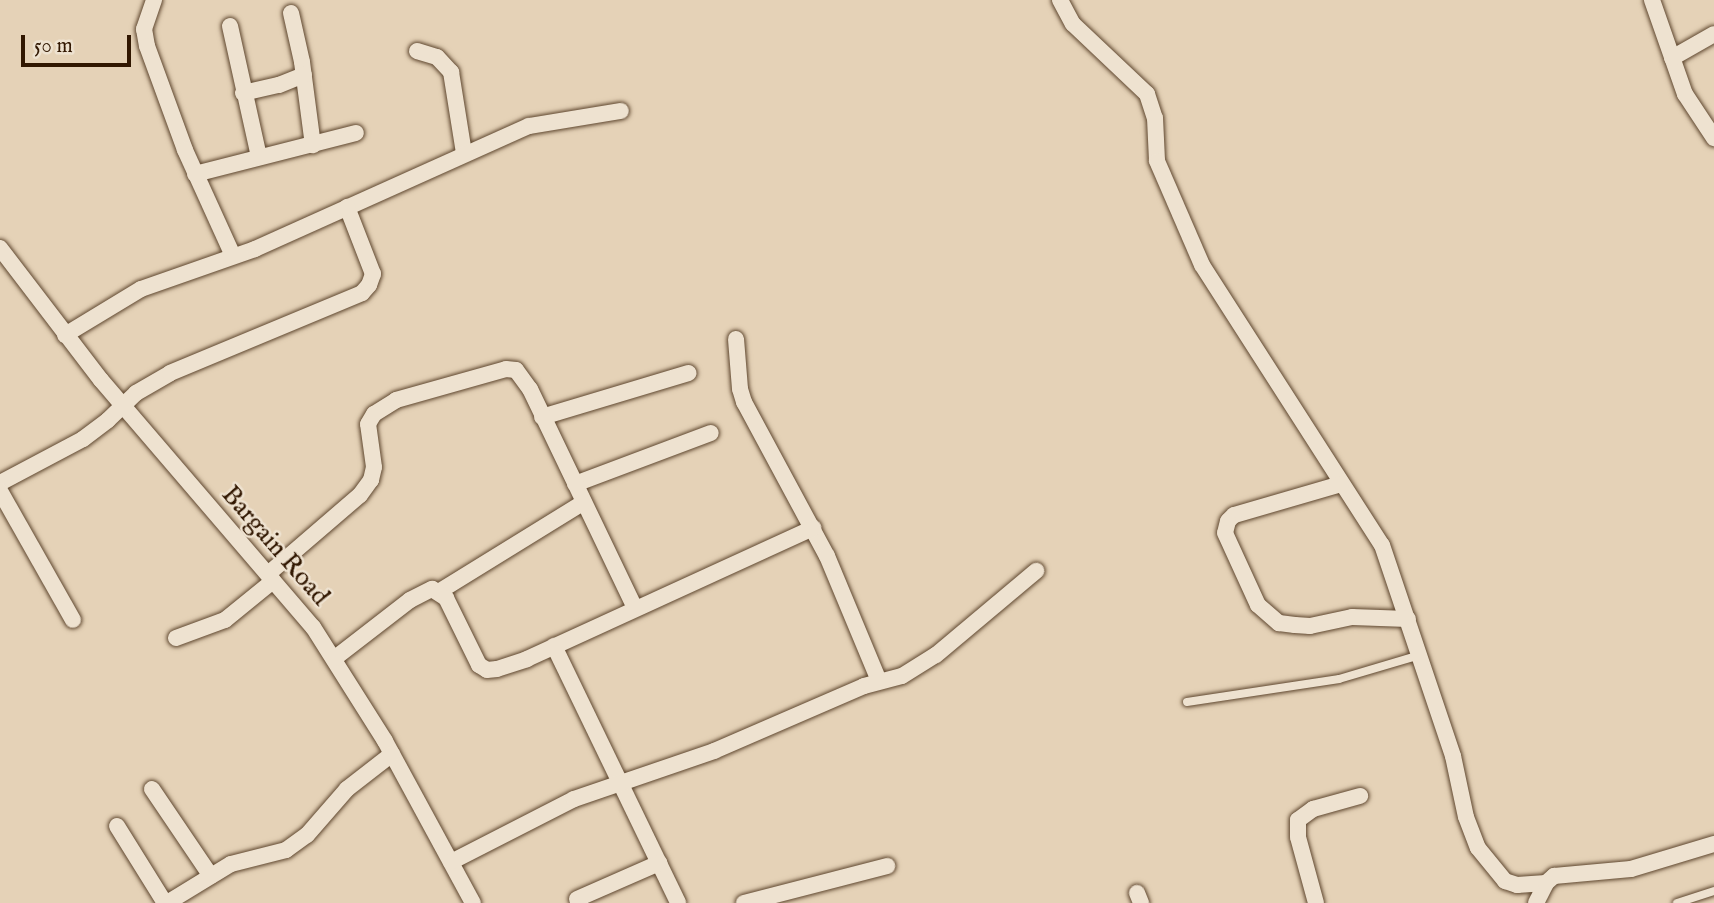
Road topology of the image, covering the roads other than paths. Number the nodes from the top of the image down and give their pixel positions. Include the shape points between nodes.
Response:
1 (154, 0) edge
2 (1060, 0) edge
3 (1651, 0) edge
4 (291, 13) dead end
5 (230, 26) dead end
6 (1714, 34) edge
7 (417, 51) dead end
8 (1671, 58) junction
9 (304, 75) junction
10 (243, 93) junction
11 (621, 111) dead end
12 (356, 133) dead end
13 (1714, 138) edge
14 (313, 145) junction
15 (464, 153) junction
16 (260, 157) junction
17 (195, 174) junction
18 (347, 207) junction
19 (0, 248) edge
20 (233, 256) junction
21 (65, 335) junction
22 (736, 339) dead end
23 (689, 373) dead end
24 (124, 407) junction
25 (542, 417) junction
26 (711, 433) dead end
27 (0, 483) edge
28 (575, 484) junction
29 (1341, 484) junction
30 (0, 491) edge
31 (584, 502) junction
32 (813, 528) junction
33 (1036, 571) dead end
34 (271, 578) junction
35 (440, 591) junction
36 (635, 608) junction
37 (1408, 619) junction
38 (73, 621) dead end
39 (176, 638) dead end
40 (554, 646) junction
41 (1420, 656) junction
42 (335, 658) junction
43 (879, 681) junction
44 (1187, 702) dead end
45 (392, 754) junction
46 (621, 784) junction
47 (152, 789) dead end
48 (1360, 796) dead end
49 (117, 826) dead end
50 (1714, 844) edge
51 (451, 862) junction
52 (659, 863) junction
53 (887, 866) dead end
54 (211, 876) junction
55 (1546, 883) junction
56 (1714, 891) edge
57 (577, 900) dead end
58 (166, 903) edge
59 (473, 903) edge
60 (678, 903) edge
61 (744, 903) edge
62 (1316, 903) edge
63 (1536, 903) edge
64 (1677, 903) edge

1 - 17 street via 144,29 147,47
2 - 29 street via 1073,24 1147,94 1157,161 1192,245
3 - 8 street
4 - 9 street
5 - 10 street
6 - 8 street
7 - 15 street via 437,57 451,72
8 - 13 street via 1685,94
9 - 10 street
9 - 14 street
10 - 16 street
11 - 15 street via 529,126
12 - 14 street
14 - 16 street
15 - 18 street
16 - 17 street
17 - 20 street
18 - 20 street
18 - 24 street via 373,274 362,293 170,373 136,393
19 - 21 street, Bargain Road
20 - 21 street via 141,289
21 - 24 street, Bargain Road
22 - 32 street via 744,402
23 - 25 street
24 - 27 street via 83,439
24 - 34 street, Bargain Road
25 - 28 street
25 - 34 street via 524,377 506,369 384,405 368,424 374,467 371,480
26 - 28 street
28 - 31 street
29 - 37 street via 1382,545
29 - 37 street via 1234,515 1228,522 1224,533 1258,605 1279,623 1295,625 1352,617
30 - 38 street
31 - 35 street
31 - 36 street
32 - 36 street
32 - 43 street
33 - 43 street via 936,655 902,676
34 - 39 street via 225,620
34 - 42 street, Bargain Road
35 - 40 street via 472,656 487,670
35 - 42 street via 422,592
36 - 40 street
37 - 41 street
40 - 46 street
41 - 44 lane via 1339,678
41 - 55 street via 1478,848 1505,881
42 - 45 street, Bargain Road
43 - 46 street via 714,751
45 - 51 street, Bargain Road
45 - 54 street via 347,789 298,842 275,856 240,860
46 - 51 street via 560,805
46 - 52 street
47 - 54 street
48 - 62 street via 1313,809 1298,820
49 - 58 street
50 - 55 street via 1631,869 1554,876
51 - 59 street, Bargain Road
52 - 57 street
52 - 60 street
53 - 61 street
54 - 58 street
55 - 63 street
56 - 64 lane

